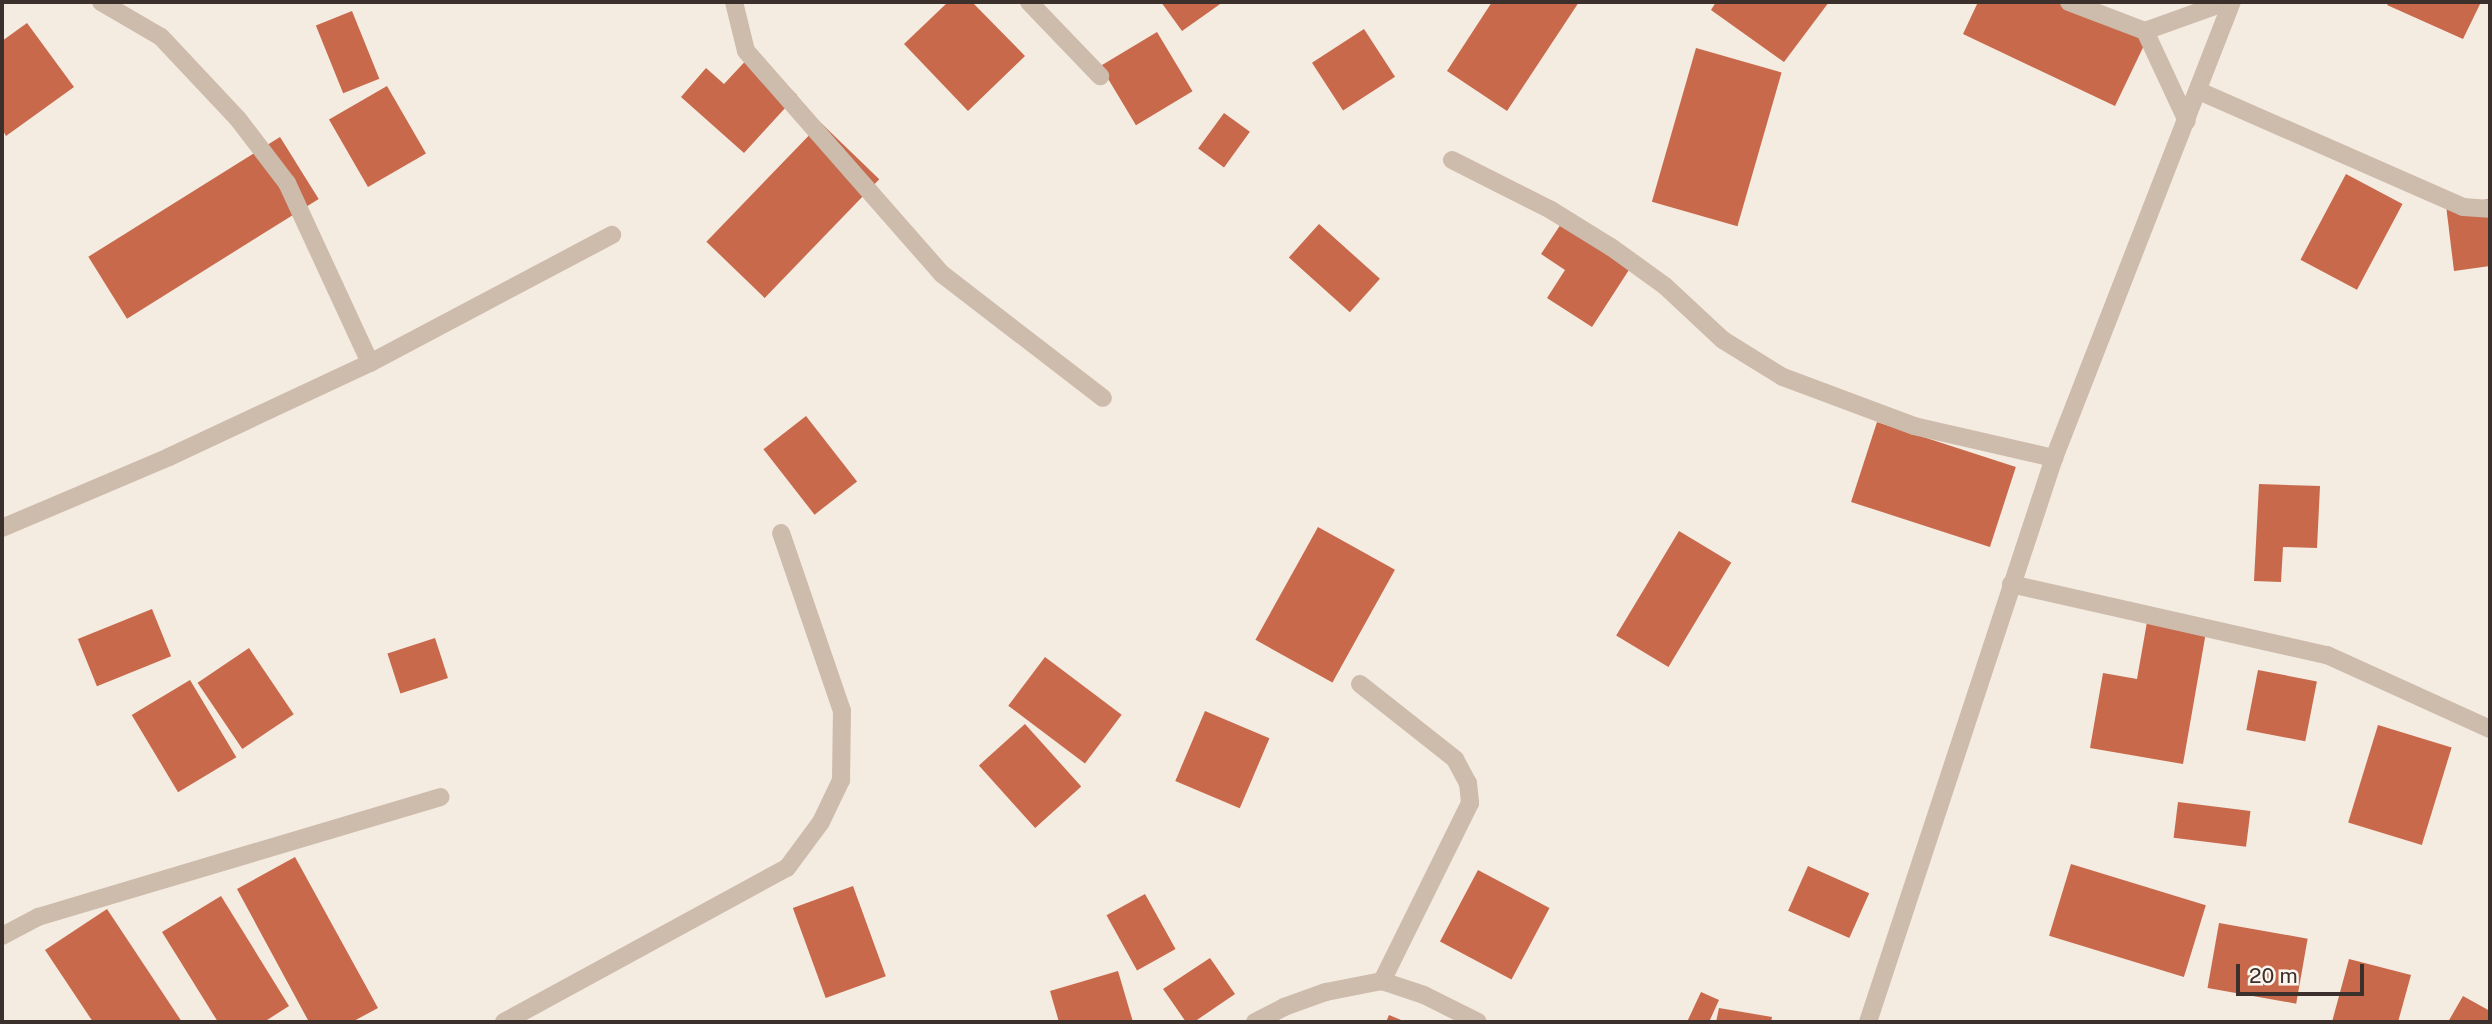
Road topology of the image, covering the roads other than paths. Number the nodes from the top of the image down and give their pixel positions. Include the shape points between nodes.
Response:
1 (102, 2) edge
2 (734, 2) edge
3 (1029, 2) edge
4 (2069, 2) edge
5 (2227, 2) edge
6 (2232, 2) edge
7 (2145, 32) junction
8 (1100, 76) dead end
9 (2199, 90) junction
10 (2187, 121) junction
11 (1452, 160) dead end
12 (2490, 209) edge
13 (612, 235) dead end
14 (370, 363) junction
15 (1103, 398) dead end
16 (2054, 458) junction
17 (2, 528) edge
18 (781, 533) dead end
19 (2011, 584) junction
20 (1360, 684) dead end
21 (2490, 729) edge
22 (440, 797) dead end
23 (2, 936) edge
24 (1381, 981) junction
25 (504, 1022) edge
26 (1255, 1022) edge
27 (1478, 1022) edge
28 (1868, 1022) edge

1 - 14 street via 161,37 238,119 286,183
2 - 15 street via 746,51 942,274
3 - 8 street
4 - 7 street
5 - 7 street
6 - 9 street
7 - 10 street
9 - 10 street
9 - 12 street via 2463,207
10 - 16 street
11 - 16 street via 1551,210 1611,247 1665,286 1723,340 1783,377 1914,426
13 - 14 street
14 - 17 street via 169,457
16 - 19 street
18 - 25 street via 842,711 841,780 821,822 787,868
19 - 21 street via 2326,655
19 - 28 street
20 - 24 street via 1455,759 1468,783 1470,803
22 - 23 street via 38,917
24 - 26 street via 1326,992
24 - 27 street via 1424,995

